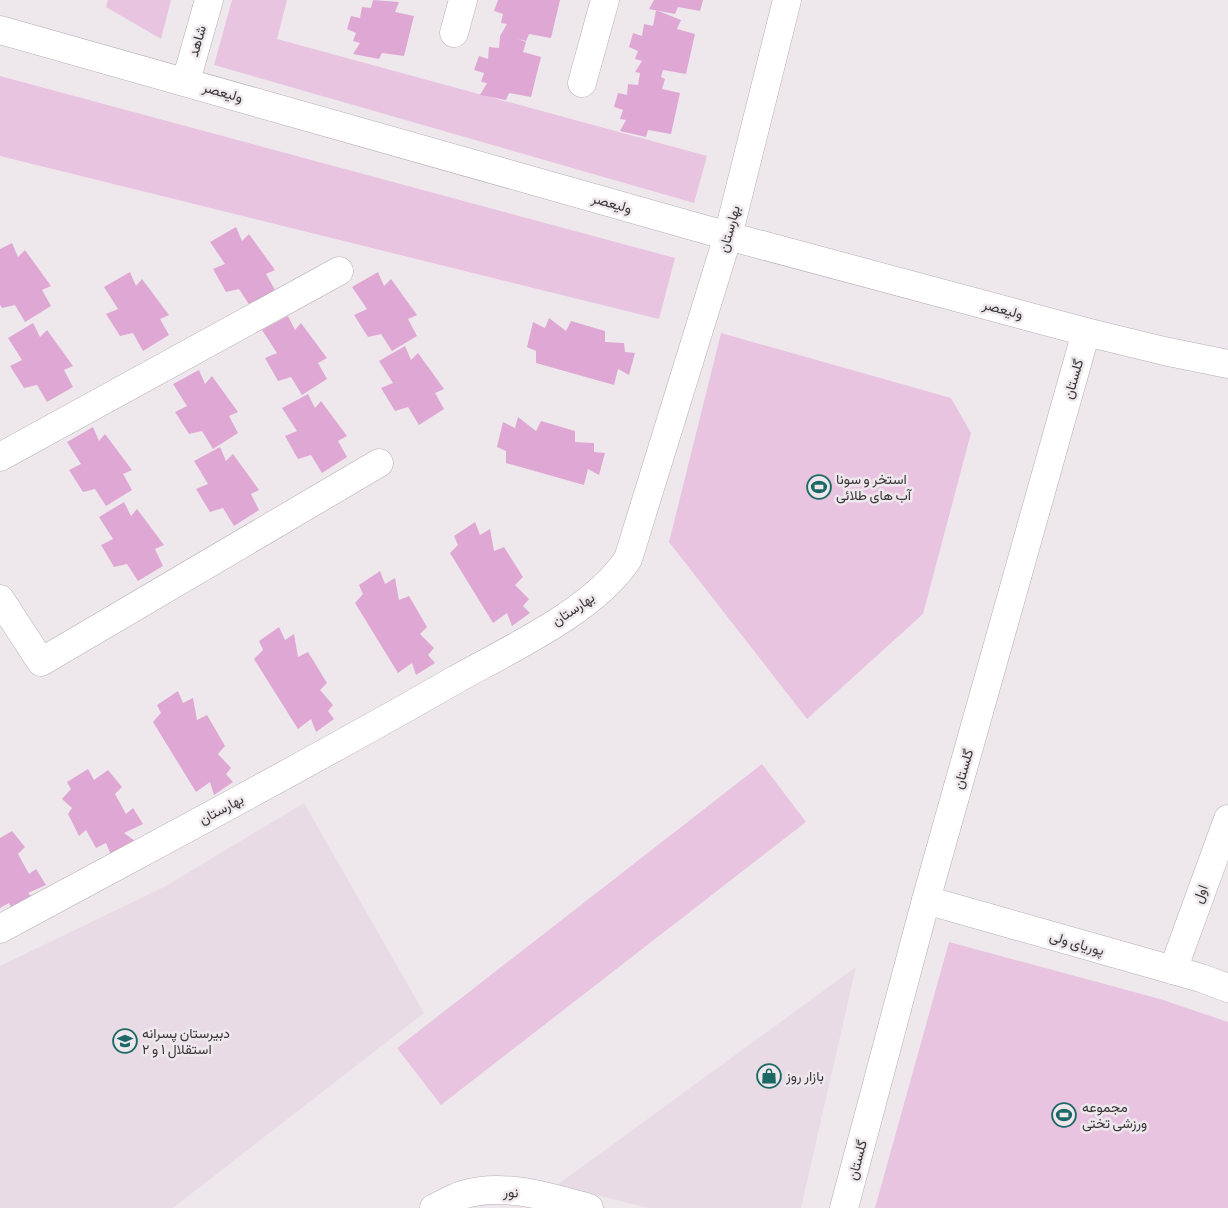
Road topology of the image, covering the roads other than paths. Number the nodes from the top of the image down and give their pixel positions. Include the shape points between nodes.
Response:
1 (209, 0) edge
2 (463, 0) edge
3 (605, 0) edge
4 (787, 0) edge
5 (0, 30) edge
6 (454, 33) dead end
7 (186, 81) junction
8 (582, 83) dead end
9 (728, 236) junction
10 (339, 271) dead end
11 (1086, 332) junction
12 (1228, 364) edge
13 (0, 457) edge
14 (379, 463) dead end
15 (0, 599) edge
16 (1228, 819) edge
17 (926, 900) junction
18 (0, 928) edge
19 (1173, 970) junction
20 (1228, 988) edge
21 (434, 1208) edge
22 (589, 1208) edge
23 (844, 1208) edge

1 - 7 street, شاهد
2 - 6 street
3 - 8 street
4 - 9 street, بهارستان
5 - 7 street, ولیعصر
7 - 9 street, ولیعصر
9 - 11 street, ولیعصر
9 - 18 street, بهارستان via 628,559 599,593 564,617 383,721
10 - 13 street
11 - 12 street, ولیعصر
11 - 17 street, گلستان
14 - 15 street via 41,662
16 - 19 street, اول
17 - 19 street, پوریای ولی
17 - 23 street, گلستان
19 - 20 street, پوریای ولی
21 - 22 street, نور via 463,1195 499,1190 539,1194

